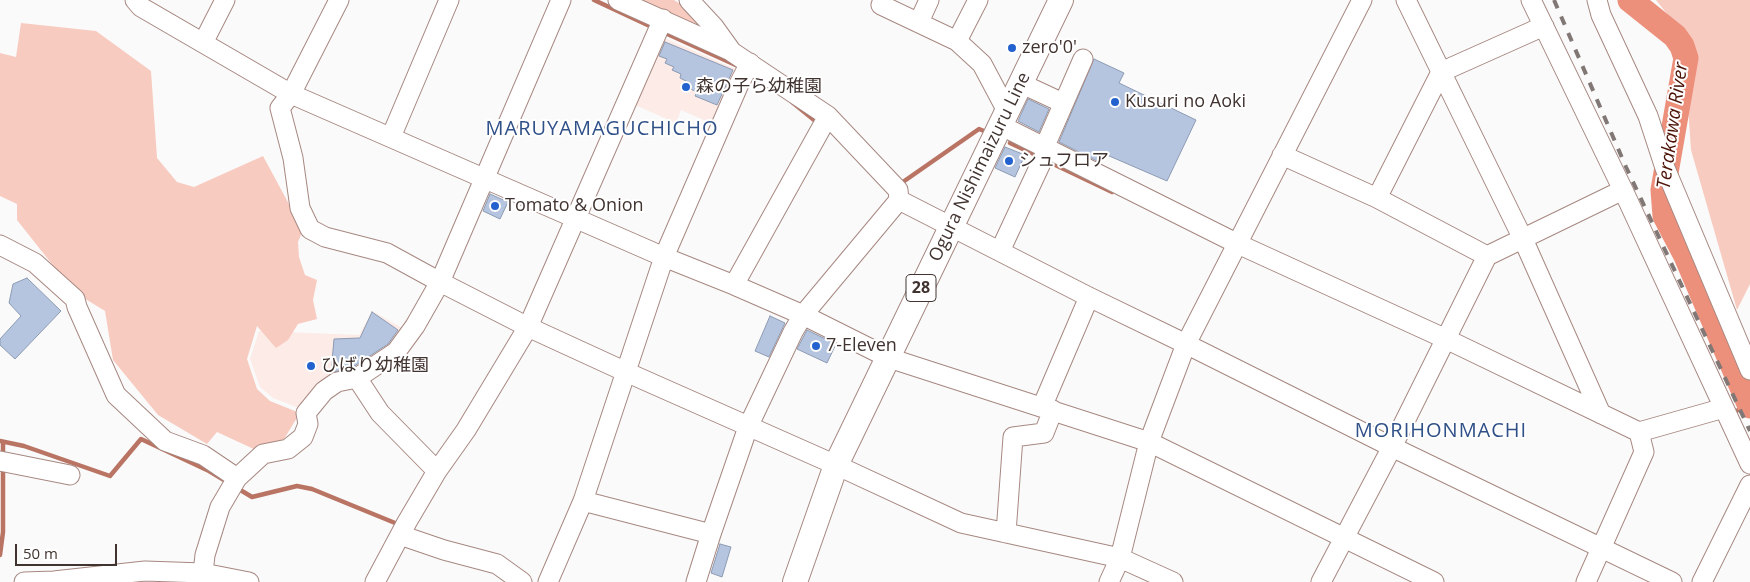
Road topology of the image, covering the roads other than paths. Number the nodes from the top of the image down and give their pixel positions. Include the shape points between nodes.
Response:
1 (225, 0) edge
2 (339, 0) edge
3 (449, 0) edge
4 (561, 0) edge
5 (618, 0) edge
6 (689, 0) edge
7 (929, 0) edge
8 (978, 0) edge
9 (1061, 0) edge
10 (1362, 0) edge
11 (1406, 0) edge
12 (1531, 0) edge
13 (1597, 0) edge
14 (141, 2) edge
15 (881, 5) dead end
16 (918, 22) junction
17 (1544, 26) junction
18 (659, 27) junction
19 (957, 41) junction
20 (203, 43) junction
21 (732, 52) junction
22 (1083, 59) dead end
23 (745, 71) junction
24 (1441, 72) junction
25 (1020, 83) junction
26 (291, 94) junction
27 (1063, 103) junction
28 (1004, 118) junction
29 (824, 124) junction
30 (391, 137) junction
31 (1045, 153) junction
32 (1282, 155) junction
33 (485, 178) junction
34 (895, 190) junction
35 (1623, 190) junction
36 (1377, 198) junction
37 (576, 217) junction
38 (951, 226) junction
39 (1523, 239) junction
40 (1238, 244) junction
41 (0, 246) edge
42 (1000, 251) junction
43 (1487, 256) junction
44 (664, 257) junction
45 (440, 282) junction
46 (734, 285) junction
47 (1089, 297) junction
48 (803, 316) junction
49 (528, 326) junction
50 (1186, 344) junction
51 (1441, 346) junction
52 (889, 358) junction
53 (1749, 364) edge
54 (626, 372) junction
55 (357, 378) junction
56 (1048, 408) junction
57 (1724, 408) junction
58 (1601, 414) junction
59 (748, 427) junction
60 (1641, 440) junction
61 (1148, 442) junction
62 (1392, 447) junction
63 (0, 461) edge
64 (1750, 464) edge
65 (836, 465) junction
66 (437, 471) junction
67 (70, 475) dead end
68 (237, 478) junction
69 (1750, 485) edge
70 (582, 501) junction
71 (403, 529) junction
72 (1006, 533) junction
73 (711, 534) junction
74 (1344, 537) junction
75 (1600, 549) junction
76 (1120, 558) junction
77 (203, 573) junction
78 (696, 581) edge
79 (24, 582) edge
80 (249, 582) edge
81 (375, 582) edge
82 (522, 582) edge
83 (548, 582) edge
84 (795, 582) edge
85 (1109, 582) edge
86 (1173, 582) edge
87 (1320, 582) edge
88 (1434, 582) edge
89 (1586, 582) edge
90 (1672, 582) edge
91 (1702, 582) edge

1 - 20 street
2 - 26 street
3 - 30 street
4 - 33 street
5 - 18 street
6 - 21 street
7 - 16 street
8 - 19 street
9 - 25 main road, Ogura Nishimaizuru Line / 28
10 - 32 street
11 - 24 street
12 - 17 street
13 - 53 street
14 - 20 street
15 - 16 street
16 - 19 street
17 - 24 street
17 - 35 street
18 - 21 street
18 - 37 street
19 - 28 street via 982,64
20 - 26 street
21 - 23 street
22 - 27 street
23 - 29 street
23 - 44 street
24 - 36 street
24 - 39 street
25 - 27 street
25 - 28 main road, Ogura Nishimaizuru Line / 28
26 - 30 street
26 - 45 street via 280,108 293,158 300,208 310,229 326,237 387,253
27 - 31 street
28 - 31 street
28 - 38 main road, Ogura Nishimaizuru Line / 28
29 - 34 street
29 - 46 street
30 - 33 street
31 - 40 street
31 - 42 street
32 - 36 street
32 - 40 street
33 - 37 street
33 - 45 street
34 - 38 street
34 - 48 street
35 - 39 street
35 - 57 street
36 - 43 street
37 - 44 street
37 - 49 street
38 - 42 street
38 - 52 main road, Ogura Nishimaizuru Line / 28
39 - 43 street
39 - 58 street
40 - 50 street
40 - 51 street
41 - 68 street via 35,263 75,299 116,395 165,441 203,455
42 - 47 street
43 - 51 street
44 - 46 street
44 - 54 street
45 - 49 street
45 - 55 street via 396,352
46 - 48 street
47 - 50 street
47 - 56 street
48 - 52 street
48 - 59 street
49 - 54 street
49 - 66 street via 466,430
50 - 61 street
50 - 62 street
51 - 58 street
51 - 62 street
52 - 56 street
52 - 65 main road, Ogura Nishimaizuru Line / 28
54 - 59 street
54 - 70 street
55 - 66 street via 380,413
55 - 68 street via 337,382 324,391 306,413 308,424 302,437 288,449 263,454
56 - 61 street
56 - 72 street via 1044,433 1014,437
57 - 60 street
57 - 64 street
58 - 60 street
59 - 65 street
59 - 73 street
60 - 75 street
61 - 74 street
61 - 76 street
62 - 74 street
62 - 75 street
63 - 67 street
65 - 72 street via 961,523
65 - 84 main road, Ogura Nishimaizuru Line / 28
66 - 71 street
68 - 77 street via 220,507 205,555
69 - 91 street
70 - 73 street
70 - 83 street
71 - 81 street
71 - 82 street via 444,550 497,564
72 - 76 street
73 - 78 street
74 - 87 street
74 - 88 street
75 - 89 street
75 - 90 street
76 - 85 street
76 - 86 street
77 - 79 street via 145,571
77 - 80 street

